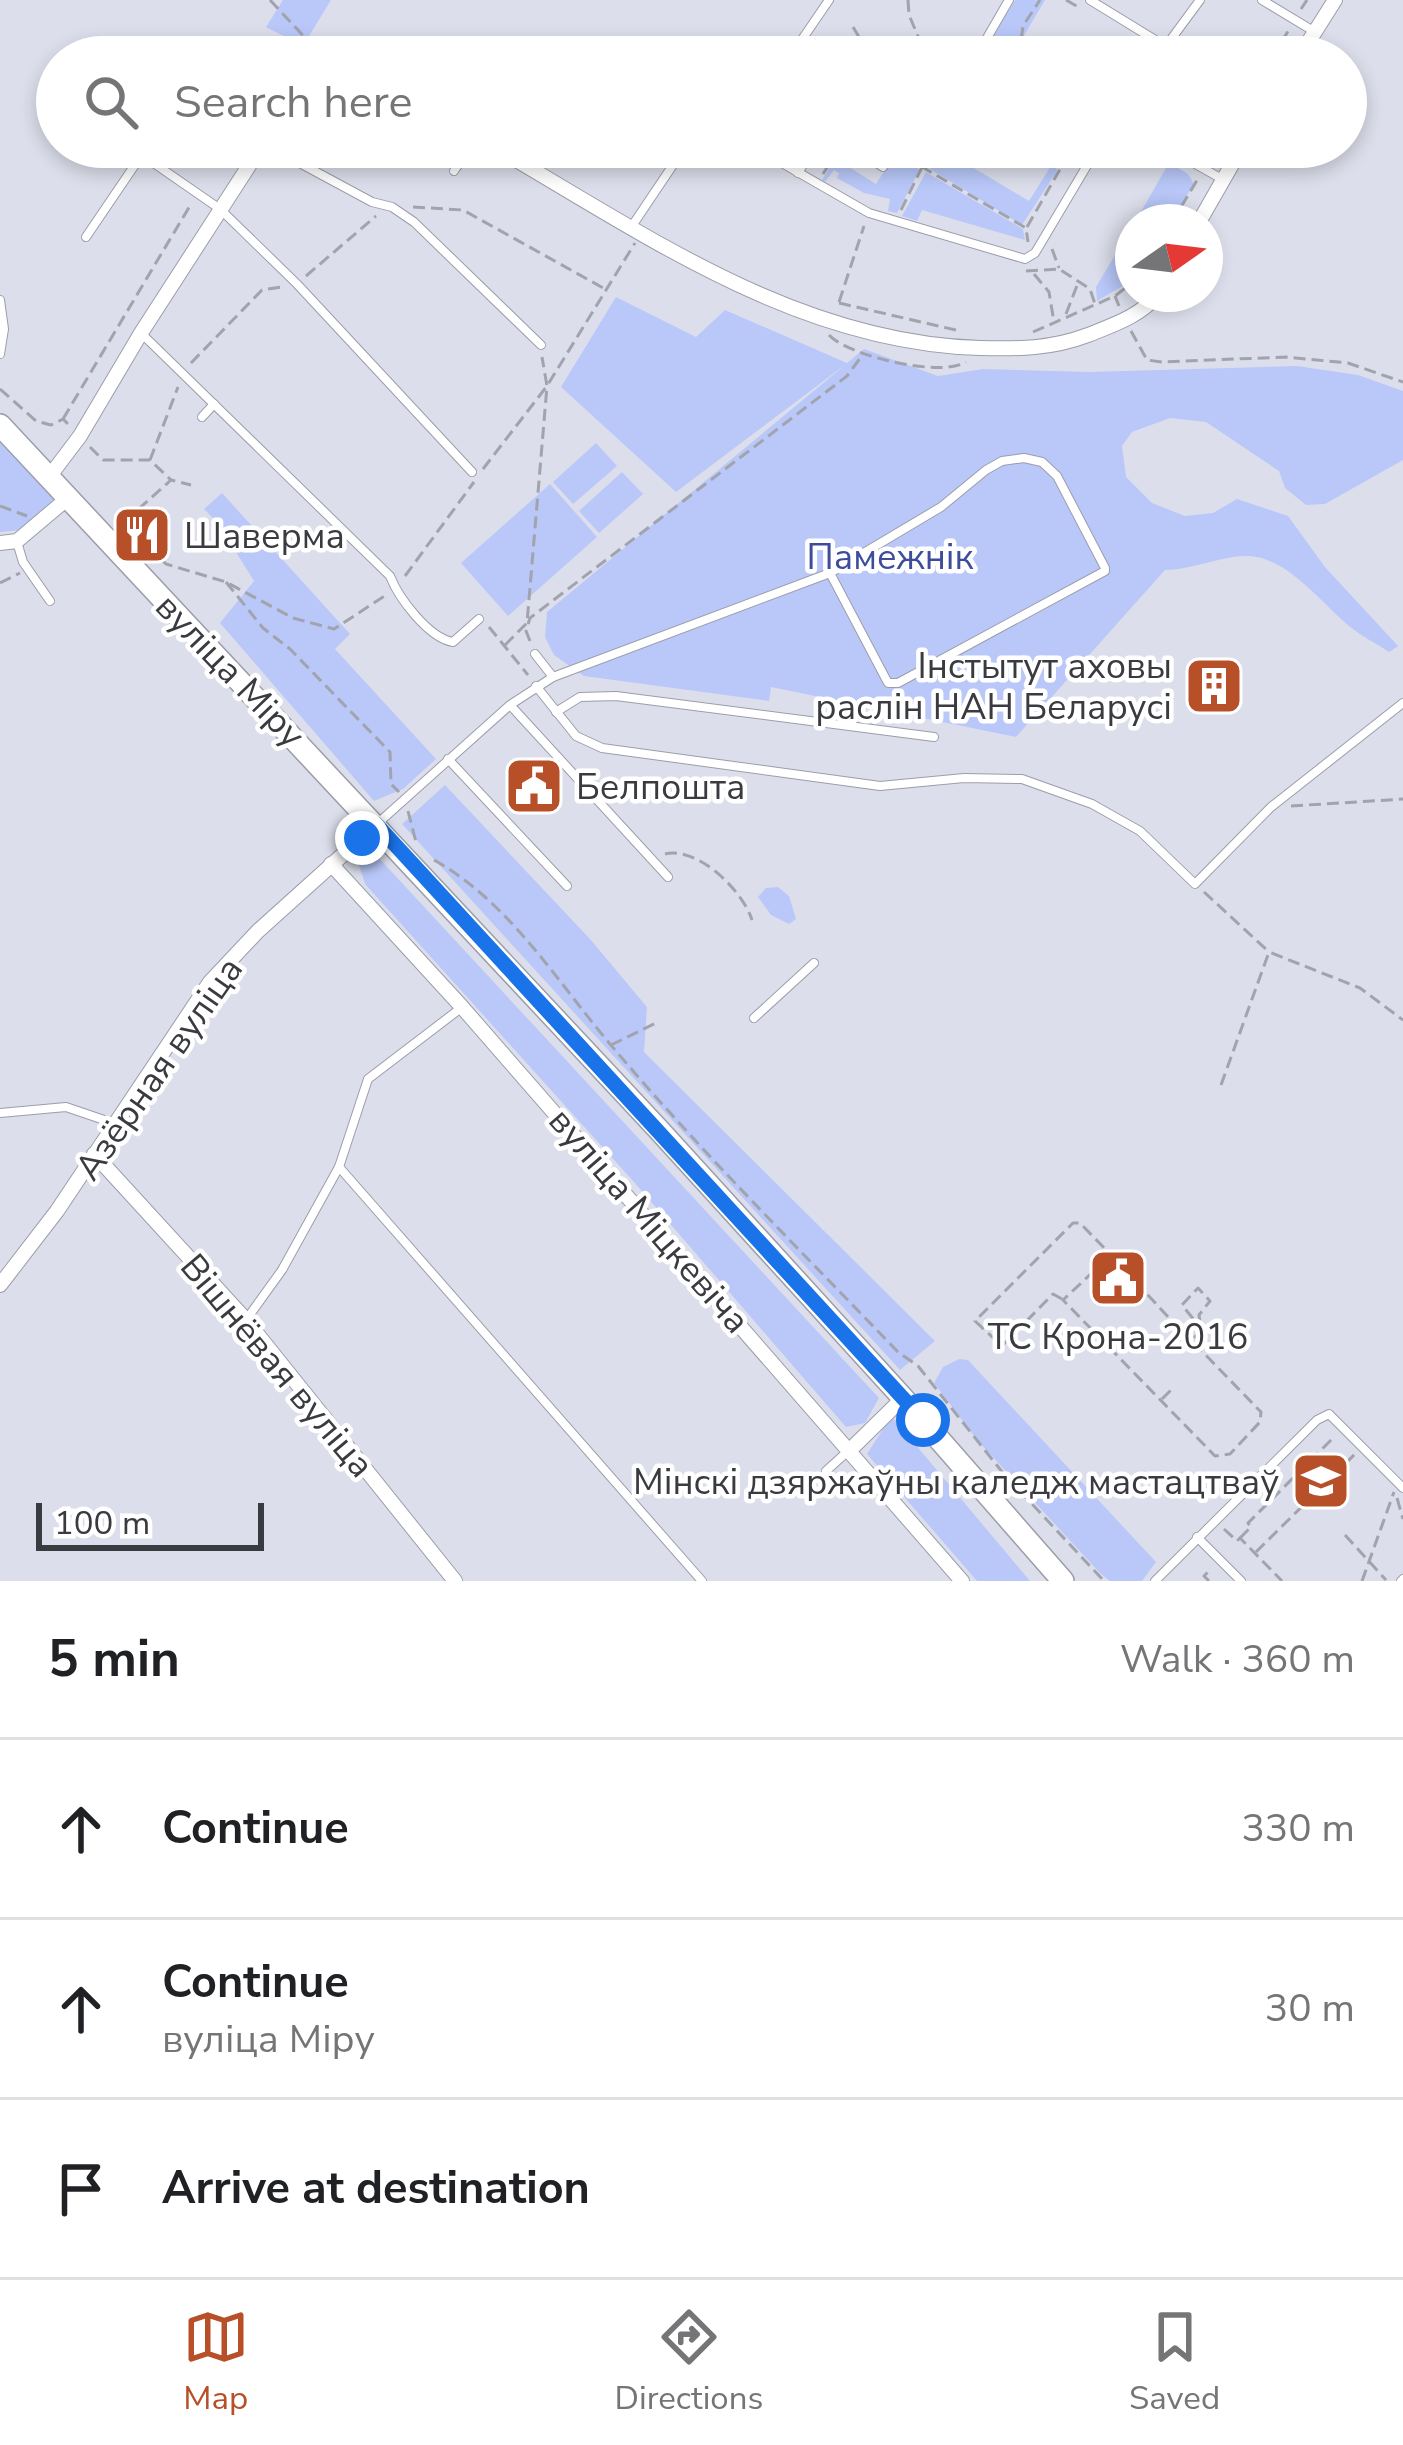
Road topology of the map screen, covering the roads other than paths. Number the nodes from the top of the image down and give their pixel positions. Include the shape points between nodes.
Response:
1 (829, 0) edge
2 (1009, 0) edge
3 (1090, 0) edge
4 (1199, 0) edge
5 (1262, 0) edge
6 (1335, 0) edge
7 (1315, 32) junction
8 (804, 36) edge
9 (988, 36) edge
10 (1149, 36) edge
11 (1172, 36) edge
12 (1312, 36) edge
13 (133, 168) edge
14 (166, 168) edge
15 (250, 168) edge
16 (306, 168) edge
17 (456, 168) edge
18 (531, 168) edge
19 (673, 168) edge
20 (790, 168) edge
21 (801, 168) edge
22 (1085, 168) edge
23 (1201, 168) edge
24 (1229, 168) edge
25 (454, 171) dead end
26 (798, 173) junction
27 (1222, 179) junction
28 (1209, 204) edge
29 (220, 209) junction
30 (637, 229) junction
31 (86, 237) dead end
32 (0, 301) edge
33 (1135, 312) edge
34 (140, 333) junction
35 (541, 345) road end
36 (0, 354) edge
37 (214, 404) junction
38 (202, 417) dead end
39 (0, 425) edge
40 (472, 472) dead end
41 (49, 477) junction
42 (68, 498) junction
43 (17, 541) junction
44 (0, 543) edge
45 (830, 573) junction
46 (50, 601) dead end
47 (479, 619) road end
48 (535, 654) road end
49 (553, 677) junction
50 (536, 686) junction
51 (1403, 703) edge
52 (510, 705) junction
53 (556, 712) junction
54 (934, 737) dead end
55 (448, 759) junction
56 (376, 824) junction
57 (331, 864) junction
58 (668, 877) dead end
59 (567, 886) dead end
60 (814, 963) dead end
61 (463, 1007) junction
62 (754, 1018) dead end
63 (0, 1113) edge
64 (115, 1124) junction
65 (94, 1154) junction
66 (339, 1167) junction
67 (0, 1285) edge
68 (246, 1319) junction
69 (903, 1398) junction
70 (851, 1449) junction
71 (826, 1471) dead end
72 (1403, 1488) edge
73 (1197, 1537) junction
74 (455, 1581) edge
75 (702, 1581) edge
76 (962, 1581) edge
77 (1064, 1581) edge
78 (1155, 1581) edge
79 (1241, 1581) edge

1 - 8 lane
2 - 9 lane
3 - 10 lane
4 - 11 lane
5 - 7 lane
6 - 7 street
7 - 12 street
13 - 31 lane
14 - 29 lane
15 - 29 street
16 - 35 lane via 414,223
17 - 25 lane
18 - 30 street
19 - 30 lane
20 - 26 lane
21 - 26 lane
22 - 26 lane via 1025,259 869,213
23 - 27 lane
24 - 27 street
27 - 28 street
29 - 34 street
29 - 40 lane
30 - 33 street via 787,309 932,346 1064,345
32 - 36 lane
34 - 37 lane
34 - 41 street
37 - 38 lane
37 - 47 lane via 391,577 445,642
39 - 41 street, вуліца Міру
41 - 42 street, вуліца Міру
42 - 43 street
42 - 56 street, вуліца Міру
43 - 44 street
43 - 46 lane
45 - 45 lane via 888,683 898,683 1105,568 1057,476 1024,458 986,470
45 - 49 lane
48 - 49 lane
49 - 50 lane
50 - 52 lane
50 - 53 lane
51 - 53 lane via 1271,807 1195,884 1141,831 1022,779 880,786 602,748 576,736
52 - 55 lane
52 - 58 lane
53 - 54 lane via 580,697 616,696
55 - 56 lane
55 - 59 lane
56 - 57 street, Азёрная вуліца
56 - 69 street, вуліца Міру
57 - 61 street, вуліца Міцкевіча
57 - 64 street, Азёрная вуліца via 209,982
60 - 62 lane
61 - 66 lane via 368,1079
61 - 70 street, вуліца Міцкевіча
63 - 64 lane via 66,1107
64 - 65 street, Азёрная вуліца
65 - 67 street, Азёрная вуліца
65 - 68 street, Вішнёвая вуліца
66 - 68 lane
66 - 75 lane
68 - 74 street, Вішнёвая вуліца
69 - 70 street
69 - 77 street, вуліца Міру
70 - 71 lane
70 - 76 street, вуліца Міцкевіча
72 - 73 lane via 1330,1414
73 - 78 lane
73 - 79 lane

